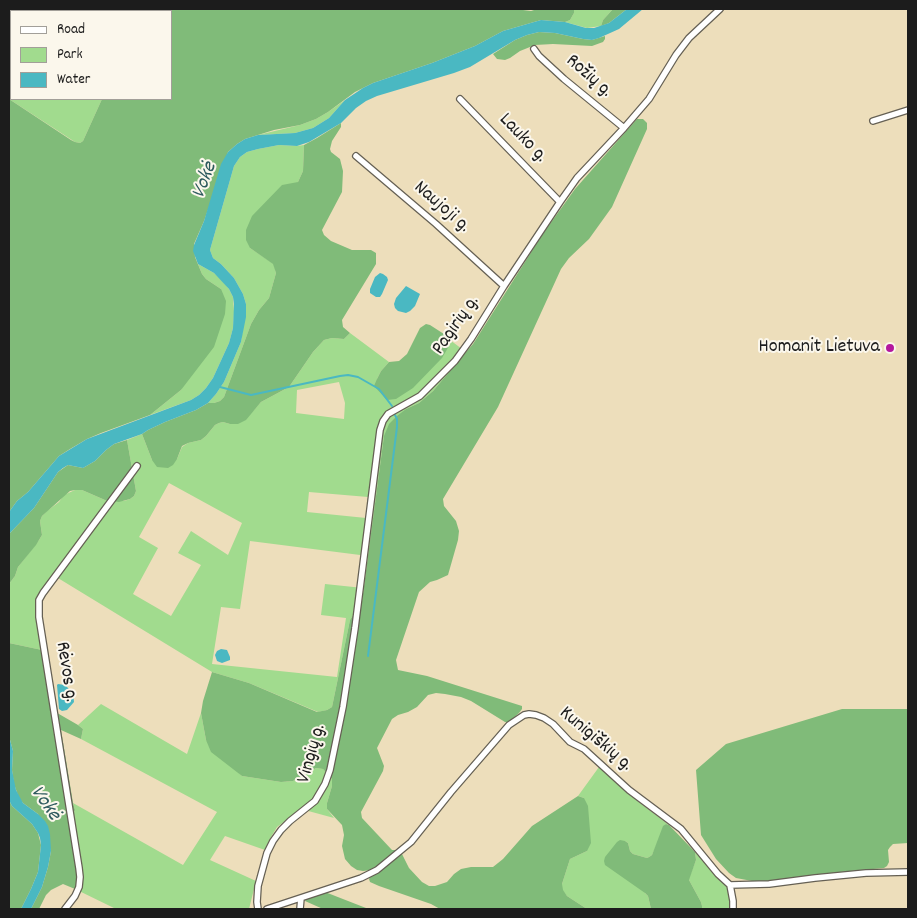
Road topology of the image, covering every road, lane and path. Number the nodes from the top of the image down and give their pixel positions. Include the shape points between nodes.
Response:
1 (720, 9) edge
2 (534, 48) dead end
3 (460, 99) dead end
4 (908, 110) edge
5 (873, 121) dead end
6 (624, 128) junction
7 (356, 156) dead end
8 (560, 202) junction
9 (504, 286) junction
10 (137, 466) dead end
11 (343, 707) joint
12 (908, 872) edge
13 (730, 885) junction
14 (301, 898) junction
15 (65, 909) edge
16 (258, 909) edge
17 (267, 909) edge
18 (300, 909) edge
19 (733, 909) edge

1 - 6 street, Pagirių g. via 680,49 649,99
2 - 6 street, Rožių g. via 564,79
3 - 8 street, Lauko g.
4 - 5 street
6 - 8 street, Pagirių g.
7 - 9 street, Naujoji g.
8 - 9 street, Pagirių g.
9 - 11 street, Pagirių g. via 455,360 420,396 388,414 383,421
10 - 15 street, Rėvos g. via 39,600 39,617 80,868 79,887
11 - 16 street, Vingių g. via 325,784 315,801 272,841 258,886
12 - 13 street
13 - 14 street, Kunigiškių g. via 681,829 629,790 584,749 570,742 553,724 536,715 524,714 509,726 411,842 377,870
13 - 19 street
14 - 17 street, Kunigiškių g.
14 - 18 street

